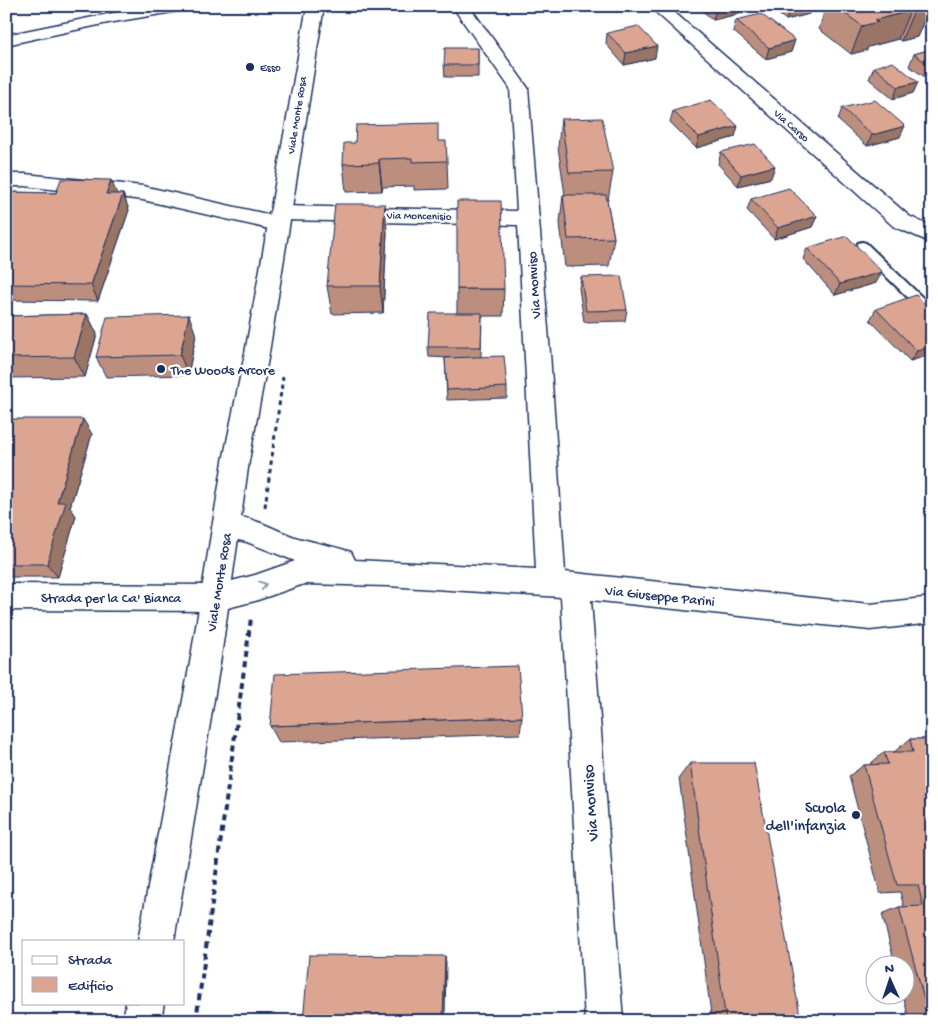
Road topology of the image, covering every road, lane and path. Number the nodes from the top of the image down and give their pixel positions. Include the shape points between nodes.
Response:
1 (179, 6) edge
2 (316, 6) edge
3 (460, 6) edge
4 (657, 6) edge
5 (914, 6) edge
6 (932, 18) edge
7 (6, 40) edge
8 (6, 180) edge
9 (279, 218) junction
10 (528, 218) junction
11 (932, 236) edge
12 (862, 246) dead end
13 (932, 314) edge
14 (226, 527) junction
15 (388, 573) junction
16 (563, 584) junction
17 (6, 597) edge
18 (216, 598) junction
19 (932, 610) edge
20 (156, 940) edge
21 (145, 1004) edge
22 (142, 1021) edge
23 (604, 1021) edge

1 - 7 street
2 - 9 street, Viale Monte Rosa
3 - 10 street, Via Monviso via 519,88
4 - 11 street, Via Carso via 901,221
5 - 6 street
8 - 9 street via 143,193
9 - 10 street, Via Moncenisio
9 - 14 street, Viale Monte Rosa
10 - 16 street, Via Monviso via 538,353
12 - 13 lane
14 - 15 street, Via Giuseppe Parini via 249,531 294,549
14 - 18 street, Viale Monte Rosa
15 - 16 street, Via Giuseppe Parini
18 -> 15 street, Via Giuseppe Parini via 304,571
16 - 19 street, Via Giuseppe Parini via 870,617
16 - 23 street, Via Monviso
17 - 18 street, Strada per la Ca' Bianca
18 - 20 street, Viale Monte Rosa
21 - 22 street

